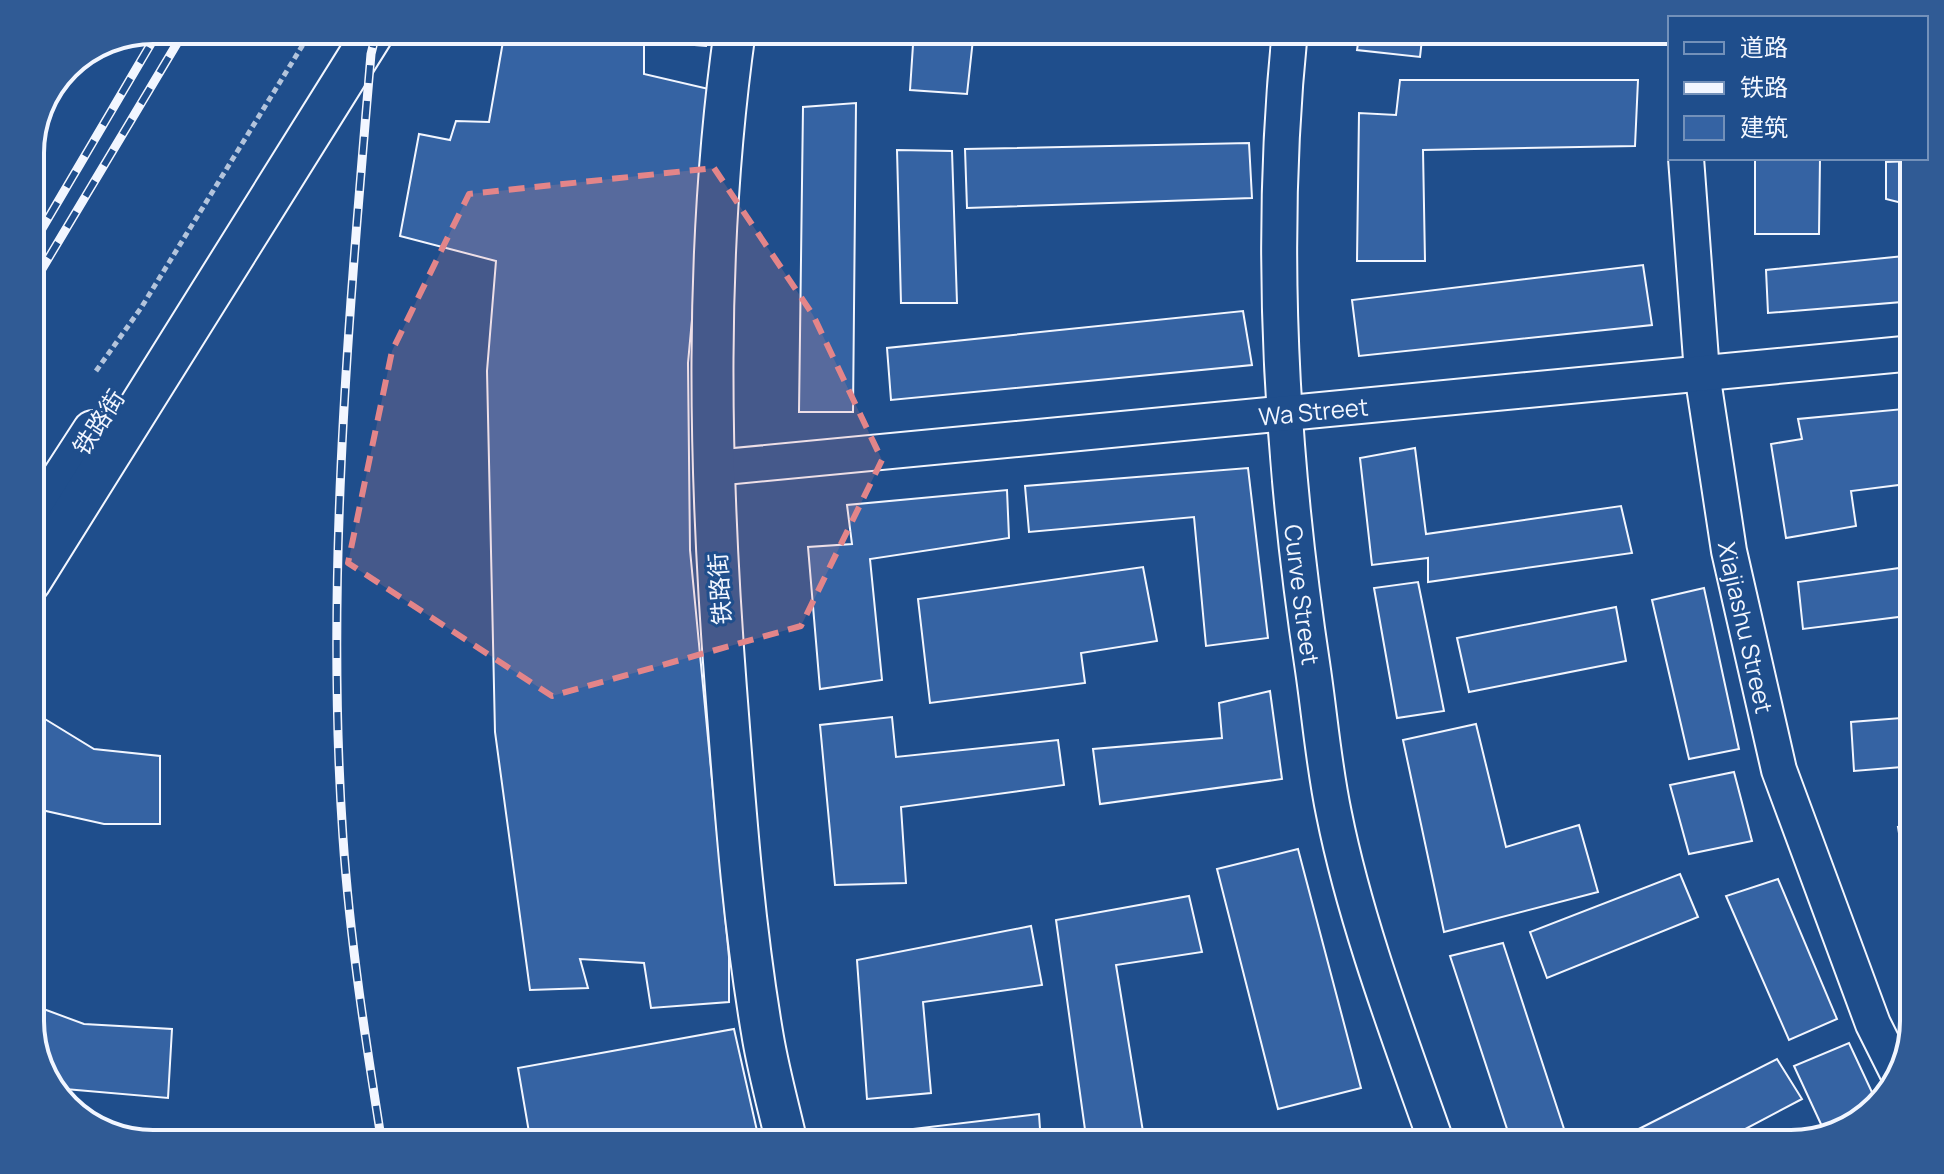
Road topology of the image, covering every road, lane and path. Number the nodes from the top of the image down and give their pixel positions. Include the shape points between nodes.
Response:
1 (303, 44) edge
2 (333, 44) edge
3 (366, 44) edge
4 (734, 44) edge
5 (1289, 44) edge
6 (1686, 160) edge
7 (1900, 354) edge
8 (96, 371) dead end
9 (1702, 373) junction
10 (1282, 414) junction
11 (714, 468) junction
12 (44, 506) edge
13 (44, 560) edge
14 (1892, 1062) edge
15 (784, 1130) edge
16 (1432, 1130) edge

1 - 8 path via 141,308
2 - 12 main road, 铁路街
3 - 13 main road
4 - 11 main road, 铁路街 via 711,349
5 - 10 street, Curve Street via 1280,126
6 - 9 street, Xiajiashu Street
7 - 9 street, Wa Street
9 - 10 street, Wa Street
9 - 14 street, Xiajiashu Street via 1729,551 1779,770 1873,1024
10 - 11 street, Wa Street
10 - 16 street, Curve Street via 1334,815 1386,1000
11 - 15 main road, 铁路街 via 747,936

